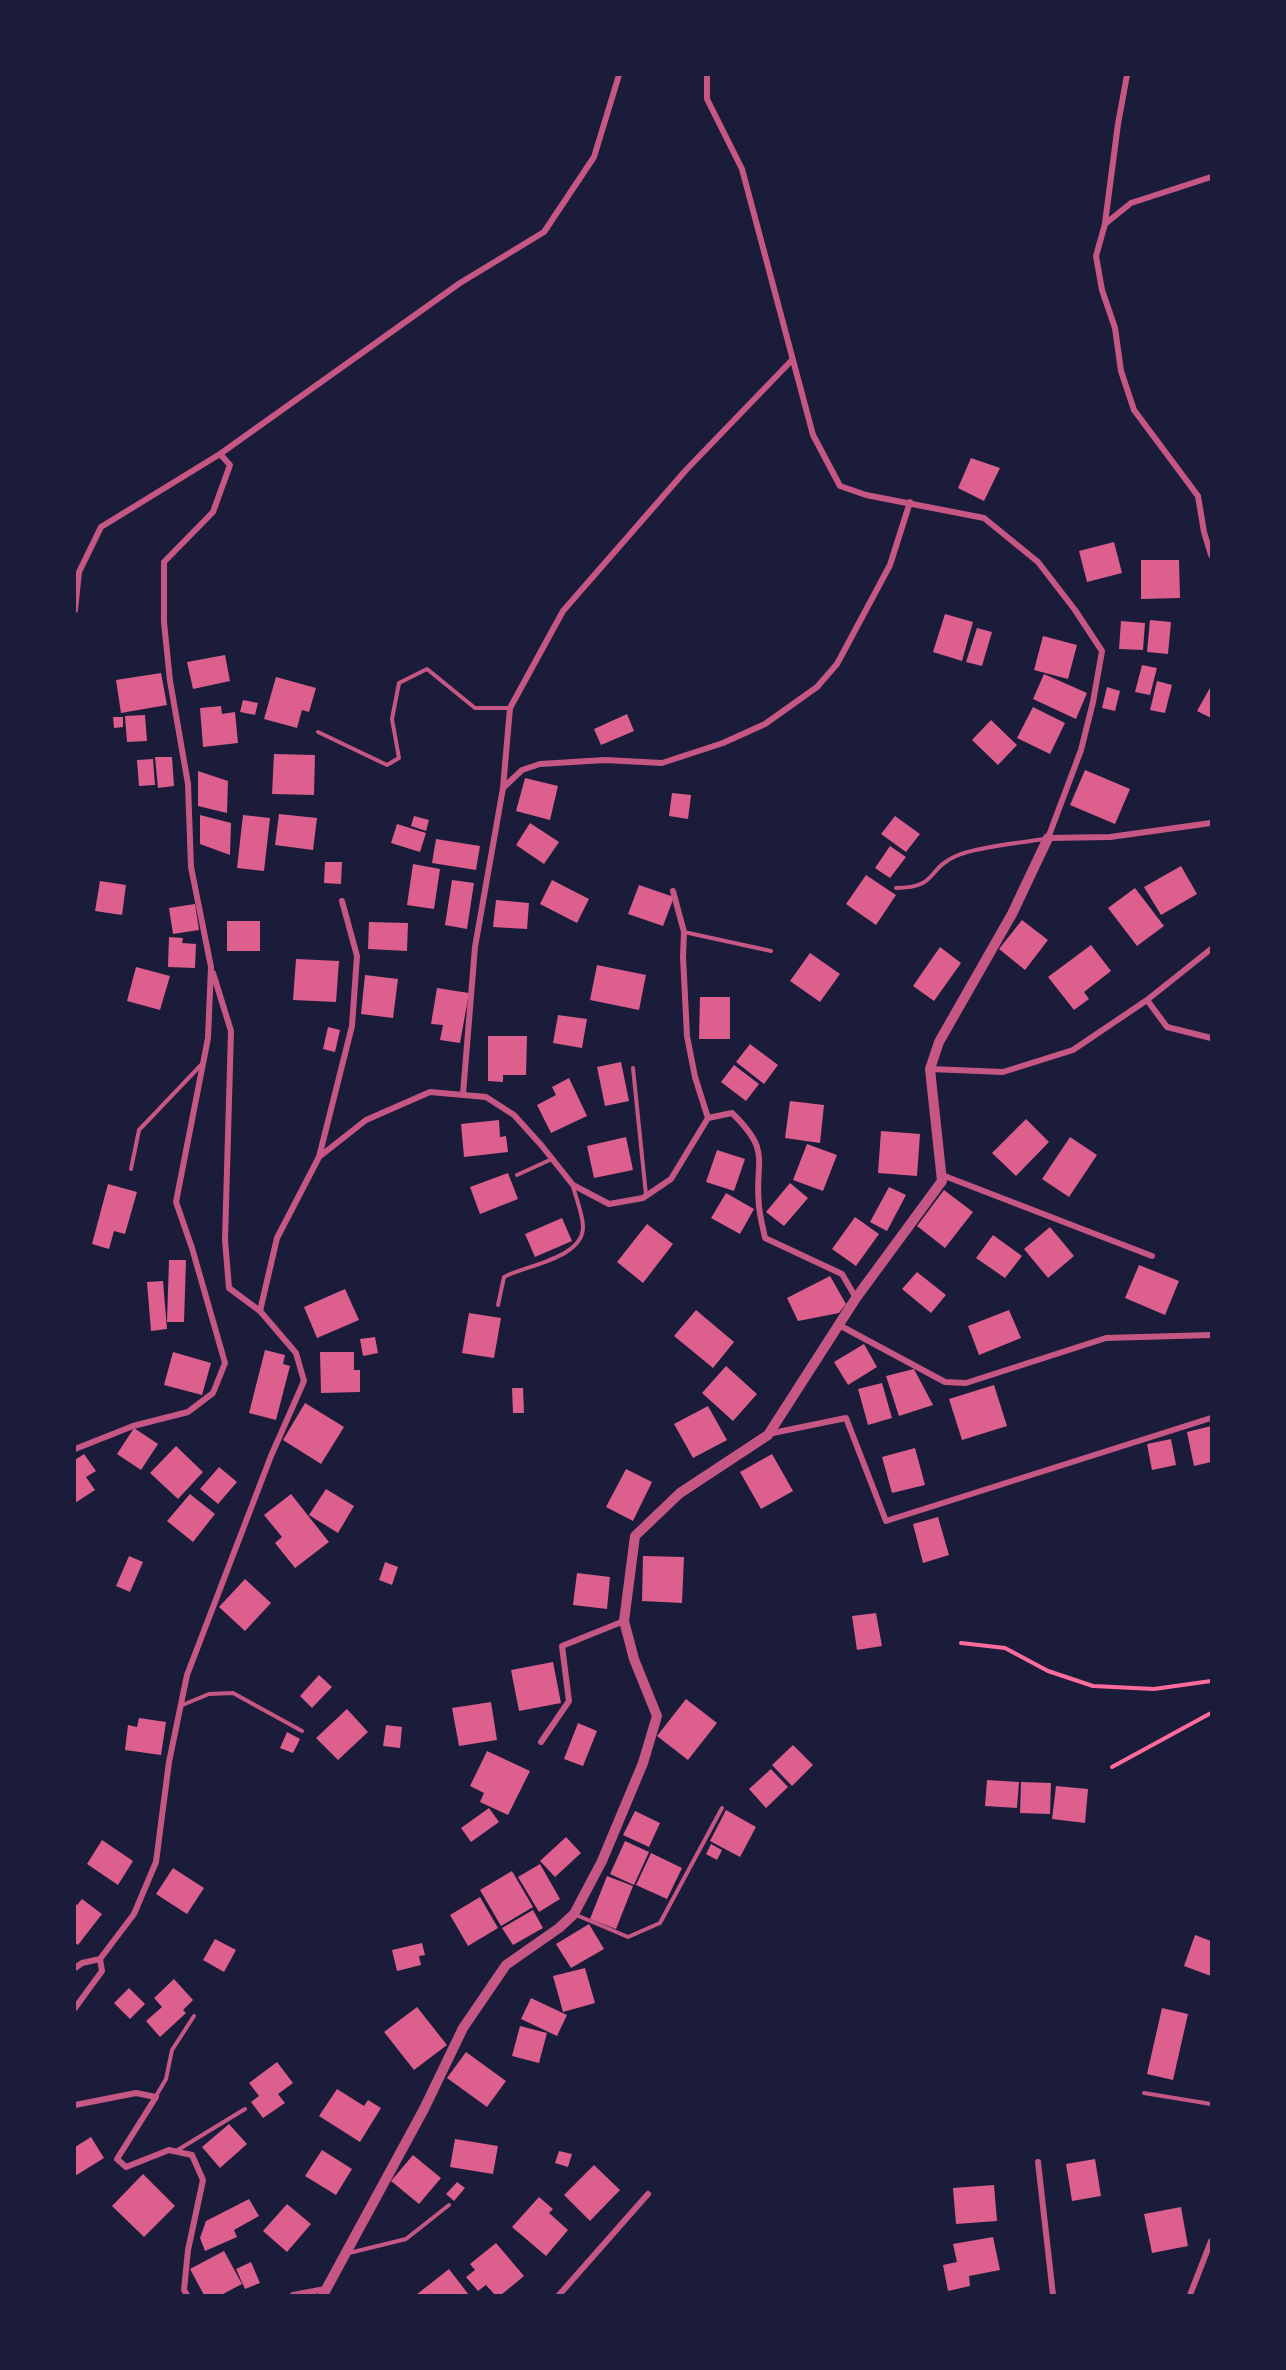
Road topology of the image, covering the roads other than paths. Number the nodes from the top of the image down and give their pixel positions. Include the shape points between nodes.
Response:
1 (619, 75) edge
2 (707, 75) edge
3 (1127, 75) edge
4 (1211, 177) edge
5 (1105, 224) junction
6 (792, 360) junction
7 (220, 454) junction
8 (910, 502) junction
9 (1211, 555) edge
10 (75, 610) edge
11 (510, 708) junction
12 (318, 732) dead end
13 (503, 788) junction
14 (1211, 823) edge
15 (1048, 838) junction
16 (896, 888) dead end
17 (673, 891) dead end
18 (342, 901) dead end
19 (684, 932) junction
20 (1211, 949) edge
21 (771, 951) dead end
22 (211, 967) junction
23 (1147, 1000) junction
24 (1211, 1038) edge
25 (204, 1062) junction
26 (633, 1068) dead end
27 (930, 1069) junction
28 (463, 1094) junction
29 (708, 1118) junction
30 (319, 1157) junction
31 (552, 1159) junction
32 (131, 1169) dead end
33 (517, 1174) dead end
34 (942, 1175) junction
35 (573, 1185) junction
36 (646, 1196) junction
37 (1152, 1256) dead end
38 (856, 1298) junction
39 (498, 1305) dead end
40 (260, 1311) junction
41 (839, 1325) junction
42 (1211, 1335) edge
43 (1211, 1418) edge
44 (768, 1435) junction
45 (75, 1449) edge
46 (624, 1621) junction
47 (179, 1706) junction
48 (302, 1731) dead end
49 (541, 1742) dead end
50 (722, 1809) dead end
51 (574, 1914) junction
52 (100, 1959) junction
53 (75, 1968) edge
54 (75, 2008) edge
55 (194, 2016) dead end
56 (1144, 2093) dead end
57 (156, 2097) junction
58 (1211, 2104) edge
59 (75, 2105) edge
60 (245, 2109) dead end
61 (176, 2152) junction
62 (1038, 2162) dead end
63 (648, 2194) dead end
64 (449, 2205) dead end
65 (1211, 2241) edge
66 (346, 2254) junction
67 (325, 2292) edge
68 (188, 2295) edge
69 (293, 2295) edge
70 (559, 2295) edge
71 (1053, 2295) edge
72 (1190, 2295) edge

1 - 7 street via 594,157 544,232 460,283
2 - 6 street via 707,99 742,169
3 - 5 street
4 - 5 street via 1131,203
5 - 9 street via 1096,256 1115,328 1121,371 1134,411 1198,496
6 - 8 street via 813,435 840,486
6 - 11 street via 686,470 563,611
7 - 10 street via 101,527 79,572
7 - 22 street via 230,465 213,512 164,562 164,622 188,784 191,867
8 - 13 street via 890,565 837,664 817,687 765,724 662,763 605,760 540,764 522,770
8 - 15 street via 984,518 1038,562 1102,651 1081,750
11 - 12 lane via 476,708 427,669 399,683 392,719 399,758 387,765
11 - 13 street
13 - 28 street via 475,947
14 - 15 street via 1110,837
15 - 16 lane via 956,856 921,886
15 - 27 street via 1012,914 939,1042
17 - 19 street
18 - 30 street via 357,956 352,1026
19 - 21 lane
19 - 29 street via 687,1036
20 - 23 street
22 - 25 street
22 - 40 street via 231,1031 225,1240 229,1288
23 - 24 street via 1167,1027
23 - 27 street via 1073,1050 1003,1072
25 - 32 lane via 139,1130
25 - 45 street via 176,1202 225,1363 213,1393 188,1412 133,1426
26 - 36 lane
27 - 34 street
28 - 30 street via 430,1092 366,1120
28 - 31 street via 486,1097 514,1115
29 - 36 street via 671,1179
29 - 38 street via 732,1113 748,1129 761,1152 759,1206 765,1238 842,1274
30 - 40 street via 277,1238
31 - 33 lane
31 - 35 street
34 - 37 street
34 - 38 street via 942,1181
35 - 36 street via 609,1204
35 - 39 lane via 583,1225 576,1247 504,1277
38 - 41 street
40 - 47 street via 296,1353 304,1380 218,1593
41 - 42 street via 945,1382 966,1383 1106,1338
41 - 44 street
43 - 44 street via 886,1521 846,1418
44 - 46 street via 680,1493 635,1536
46 - 49 street via 562,1646 569,1701
46 - 51 street via 634,1659 657,1716 643,1763 607,1850
47 - 48 lane via 209,1694 233,1693
47 - 52 street via 156,1862 134,1914
50 - 51 lane via 660,1923 628,1937
51 - 66 street via 506,1965 487,1992 463,2028
52 - 53 street
52 - 54 street via 102,1971
55 - 57 lane via 172,2050 166,2079
56 - 58 lane
57 - 59 street via 136,2092
57 - 61 street via 117,2159 126,2167 169,2150
60 - 61 lane
61 - 68 street via 192,2155 203,2180 188,2250 184,2290
62 - 71 street
63 - 70 street
64 - 66 lane via 406,2238
65 - 72 street
66 - 67 street
67 - 69 street

